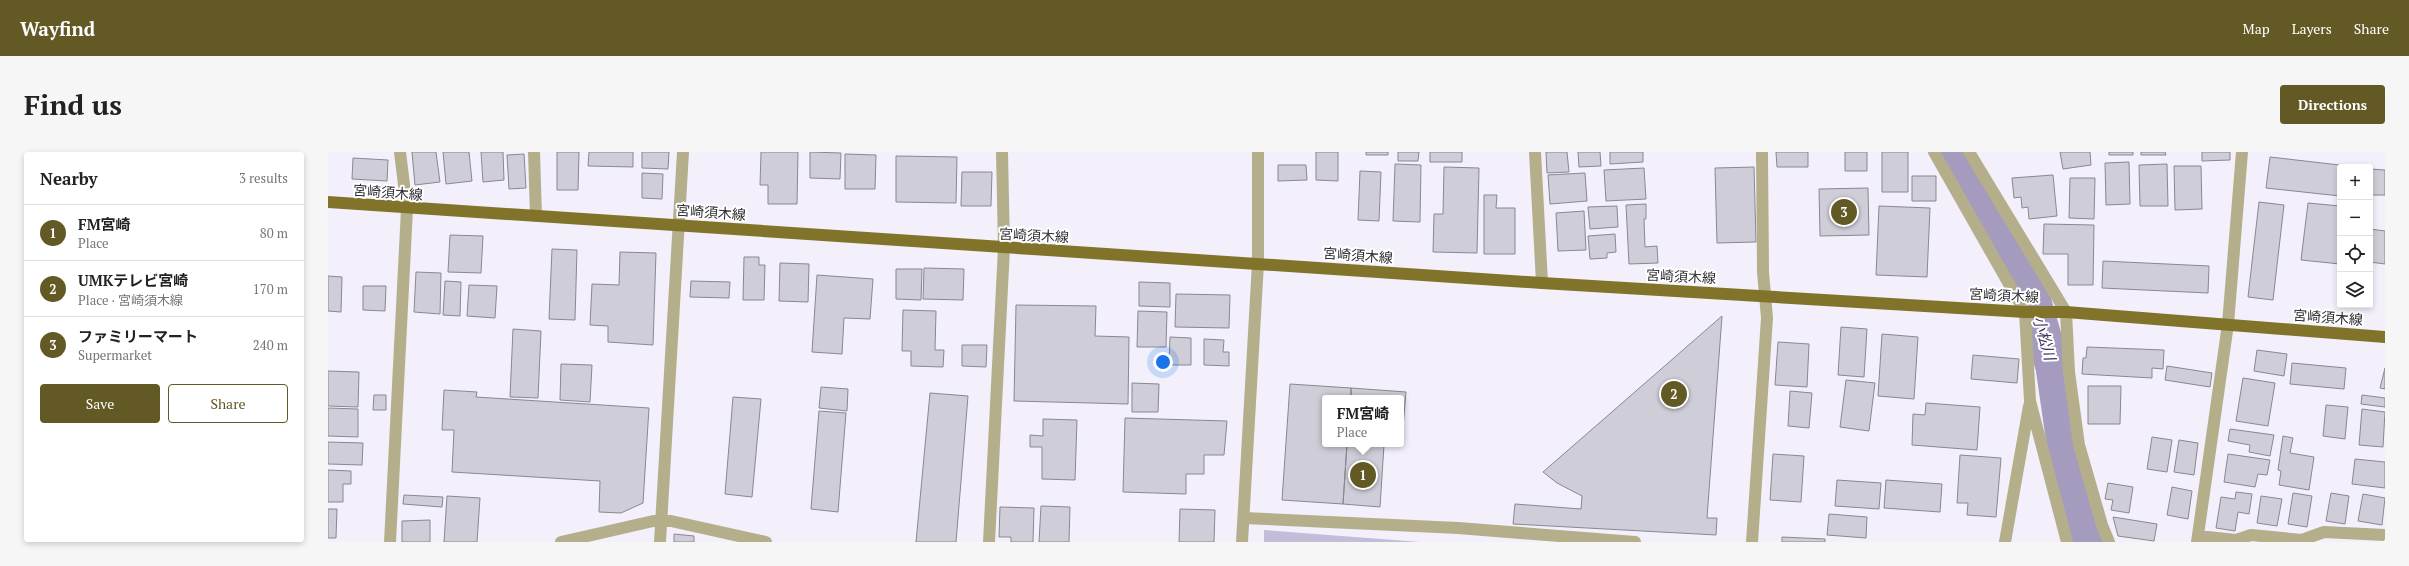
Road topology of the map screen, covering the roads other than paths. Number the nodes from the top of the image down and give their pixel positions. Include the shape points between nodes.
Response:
1 (400, 152) edge
2 (534, 152) edge
3 (683, 152) edge
4 (1002, 152) edge
5 (1258, 152) edge
6 (1535, 152) edge
7 (1762, 152) edge
8 (1934, 152) edge
9 (1969, 152) edge
10 (2242, 152) edge
11 (328, 202) edge
12 (407, 209) junction
13 (536, 216) junction
14 (680, 224) junction
15 (1004, 248) junction
16 (1258, 263) junction
17 (1542, 283) junction
18 (1764, 295) junction
19 (2025, 312) junction
20 (2062, 312) junction
21 (2228, 324) junction
22 (2385, 337) edge
23 (2030, 400) junction
24 (1244, 518) junction
25 (662, 519) junction
26 (2385, 535) edge
27 (2197, 539) edge
28 (390, 542) edge
29 (561, 542) edge
30 (660, 542) edge
31 (766, 542) edge
32 (989, 542) edge
33 (1242, 542) edge
34 (1635, 542) edge
35 (1752, 542) edge
36 (2005, 542) edge
37 (2067, 542) edge
38 (2109, 542) edge

1 - 12 street
2 - 13 street
3 - 14 street
4 - 15 street
5 - 16 street
6 - 17 street
7 - 18 street
8 - 19 street
9 - 20 street
10 - 21 street
11 - 12 main road, 宮崎須木線
12 - 13 main road, 宮崎須木線
12 - 28 street
13 - 14 main road, 宮崎須木線
14 - 15 main road, 宮崎須木線
14 - 25 street
15 - 16 main road, 宮崎須木線
15 - 32 street
16 - 17 main road, 宮崎須木線
16 - 24 street
17 - 18 main road, 宮崎須木線
18 - 19 main road, 宮崎須木線
18 - 35 street via 1767,318
19 - 20 main road, 宮崎須木線
19 - 23 street
20 - 21 main road, 宮崎須木線
20 - 38 street via 2079,445
21 - 22 main road, 宮崎須木線
21 - 27 street
23 - 36 street
23 - 37 street
24 - 33 street
24 - 34 street via 1458,528
25 - 29 street
25 - 30 street
25 - 31 street
26 - 27 street via 2324,532 2302,540 2251,535 2236,540

